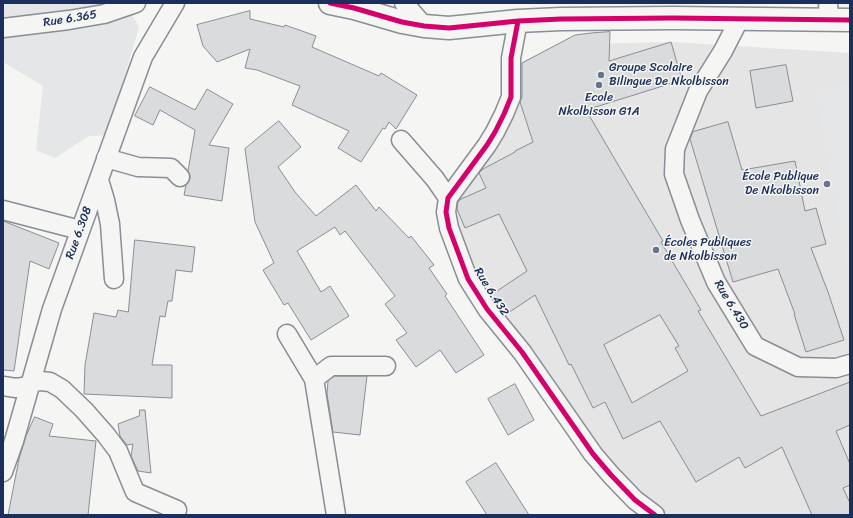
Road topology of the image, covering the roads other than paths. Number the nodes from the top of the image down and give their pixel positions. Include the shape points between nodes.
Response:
1 (136, 3) edge
2 (175, 3) edge
3 (330, 3) edge
4 (404, 3) edge
5 (836, 14) edge
6 (740, 18) junction
7 (518, 20) junction
8 (424, 26) junction
9 (3, 28) edge
10 (401, 140) dead end
11 (106, 158) junction
12 (180, 177) dead end
13 (99, 180) junction
14 (448, 198) junction
15 (3, 210) edge
16 (80, 230) junction
17 (114, 279) dead end
18 (287, 334) dead end
19 (850, 364) edge
20 (386, 366) dead end
21 (314, 379) junction
22 (30, 385) junction
23 (3, 386) edge
24 (3, 472) edge
25 (177, 510) dead end
26 (336, 515) edge
27 (655, 515) edge

1 - 9 street, Rue 6.365 via 104,14
2 - 11 street, Rue 6.308 via 143,56
3 - 8 street
4 - 8 street
5 - 6 street
6 - 7 street
6 - 19 street, Rue 6.430 via 698,91 675,149 674,174 716,282 755,346 798,367 836,368
7 - 8 street via 449,28
7 - 14 street via 511,58 511,97 495,132
10 - 14 street
11 - 12 street via 138,167 171,168
11 - 13 street, Rue 6.308
13 - 16 street, Rue 6.308
13 - 17 street via 110,224
14 - 27 street, Rue 6.432 via 446,212 449,228 468,279 487,309 522,352 593,454 635,500
15 - 16 street
16 - 22 street, Rue 6.308 via 52,309
18 - 21 street
20 - 21 street via 331,366
21 - 26 street
22 - 23 street via 16,388
22 - 24 street, Rue 6.308
22 - 25 street via 40,381 50,382 62,389 84,410 118,451 135,492

